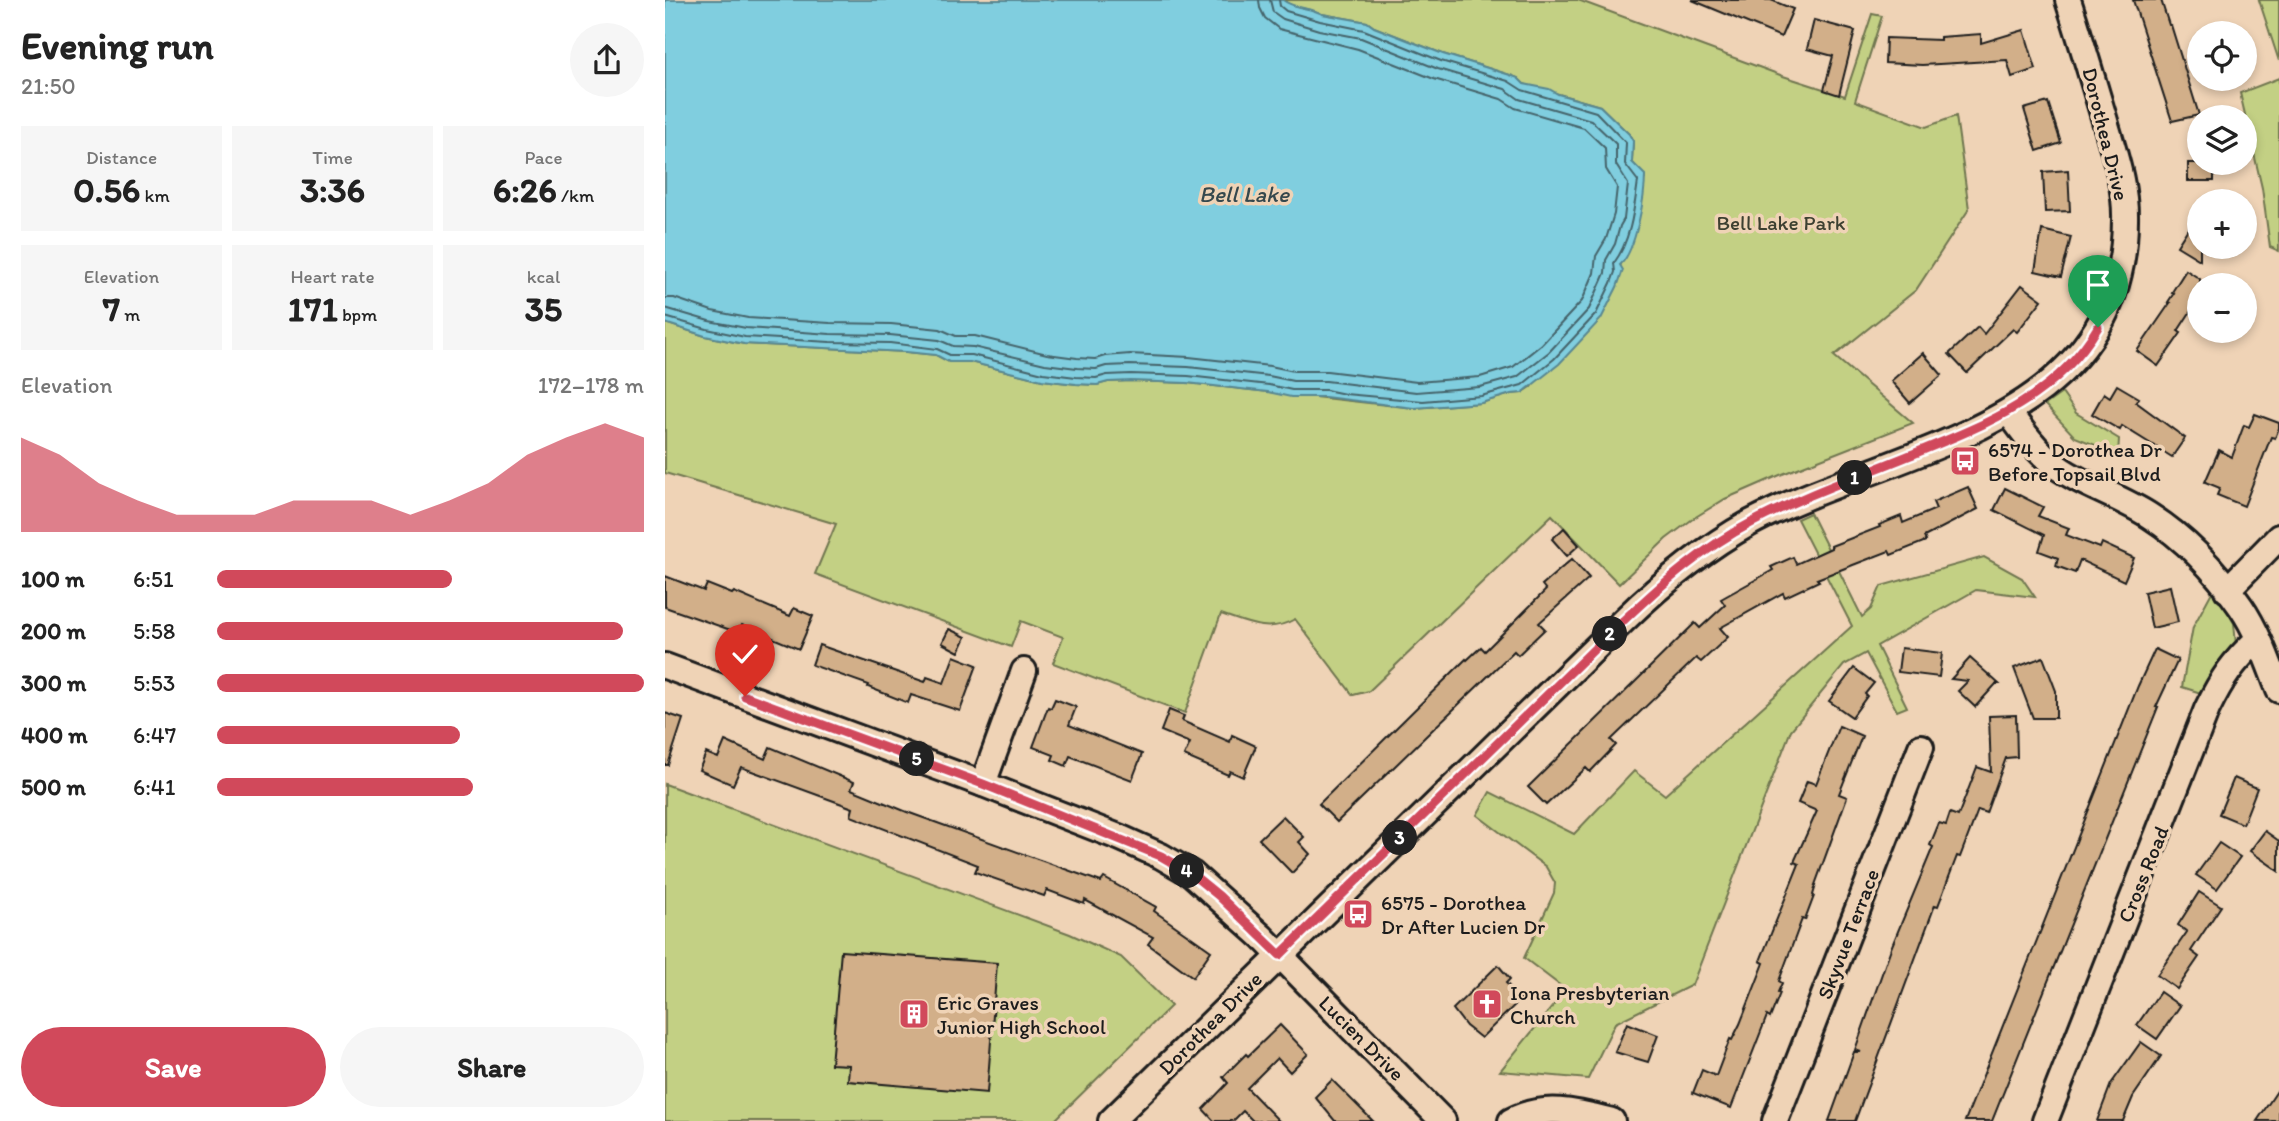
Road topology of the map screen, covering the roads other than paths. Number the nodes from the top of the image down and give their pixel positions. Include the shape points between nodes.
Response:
1 (2068, 0) edge
2 (2009, 413) junction
3 (2279, 537) edge
4 (2227, 590) junction
5 (2258, 639) junction
6 (665, 666) edge
7 (1024, 671) dead end
8 (2279, 690) edge
9 (1921, 747) dead end
10 (983, 784) junction
11 (1280, 955) junction
12 (1111, 1121) edge
13 (1443, 1121) edge
14 (1511, 1121) edge
15 (1612, 1121) edge
16 (1776, 1121) edge
17 (2045, 1121) edge

1 - 2 street, Dorothea Drive via 2120,172 2126,217 2123,249 2111,298 2089,341 2058,376
2 - 4 street via 2052,463 2119,497 2178,535
2 - 11 street, Dorothea Drive via 1785,506 1683,567
3 - 4 street
4 - 5 street
5 - 8 street
5 - 17 street, Cross Road via 2235,660 2207,709
6 - 10 street, Lucien Drive
7 - 10 street
9 - 16 street, Skyvue Terrace
10 - 11 street, Lucien Drive via 1161,856 1219,896
11 - 12 street, Dorothea Drive
11 - 13 street, Lucien Drive
14 - 15 street via 1525,1114 1569,1110

